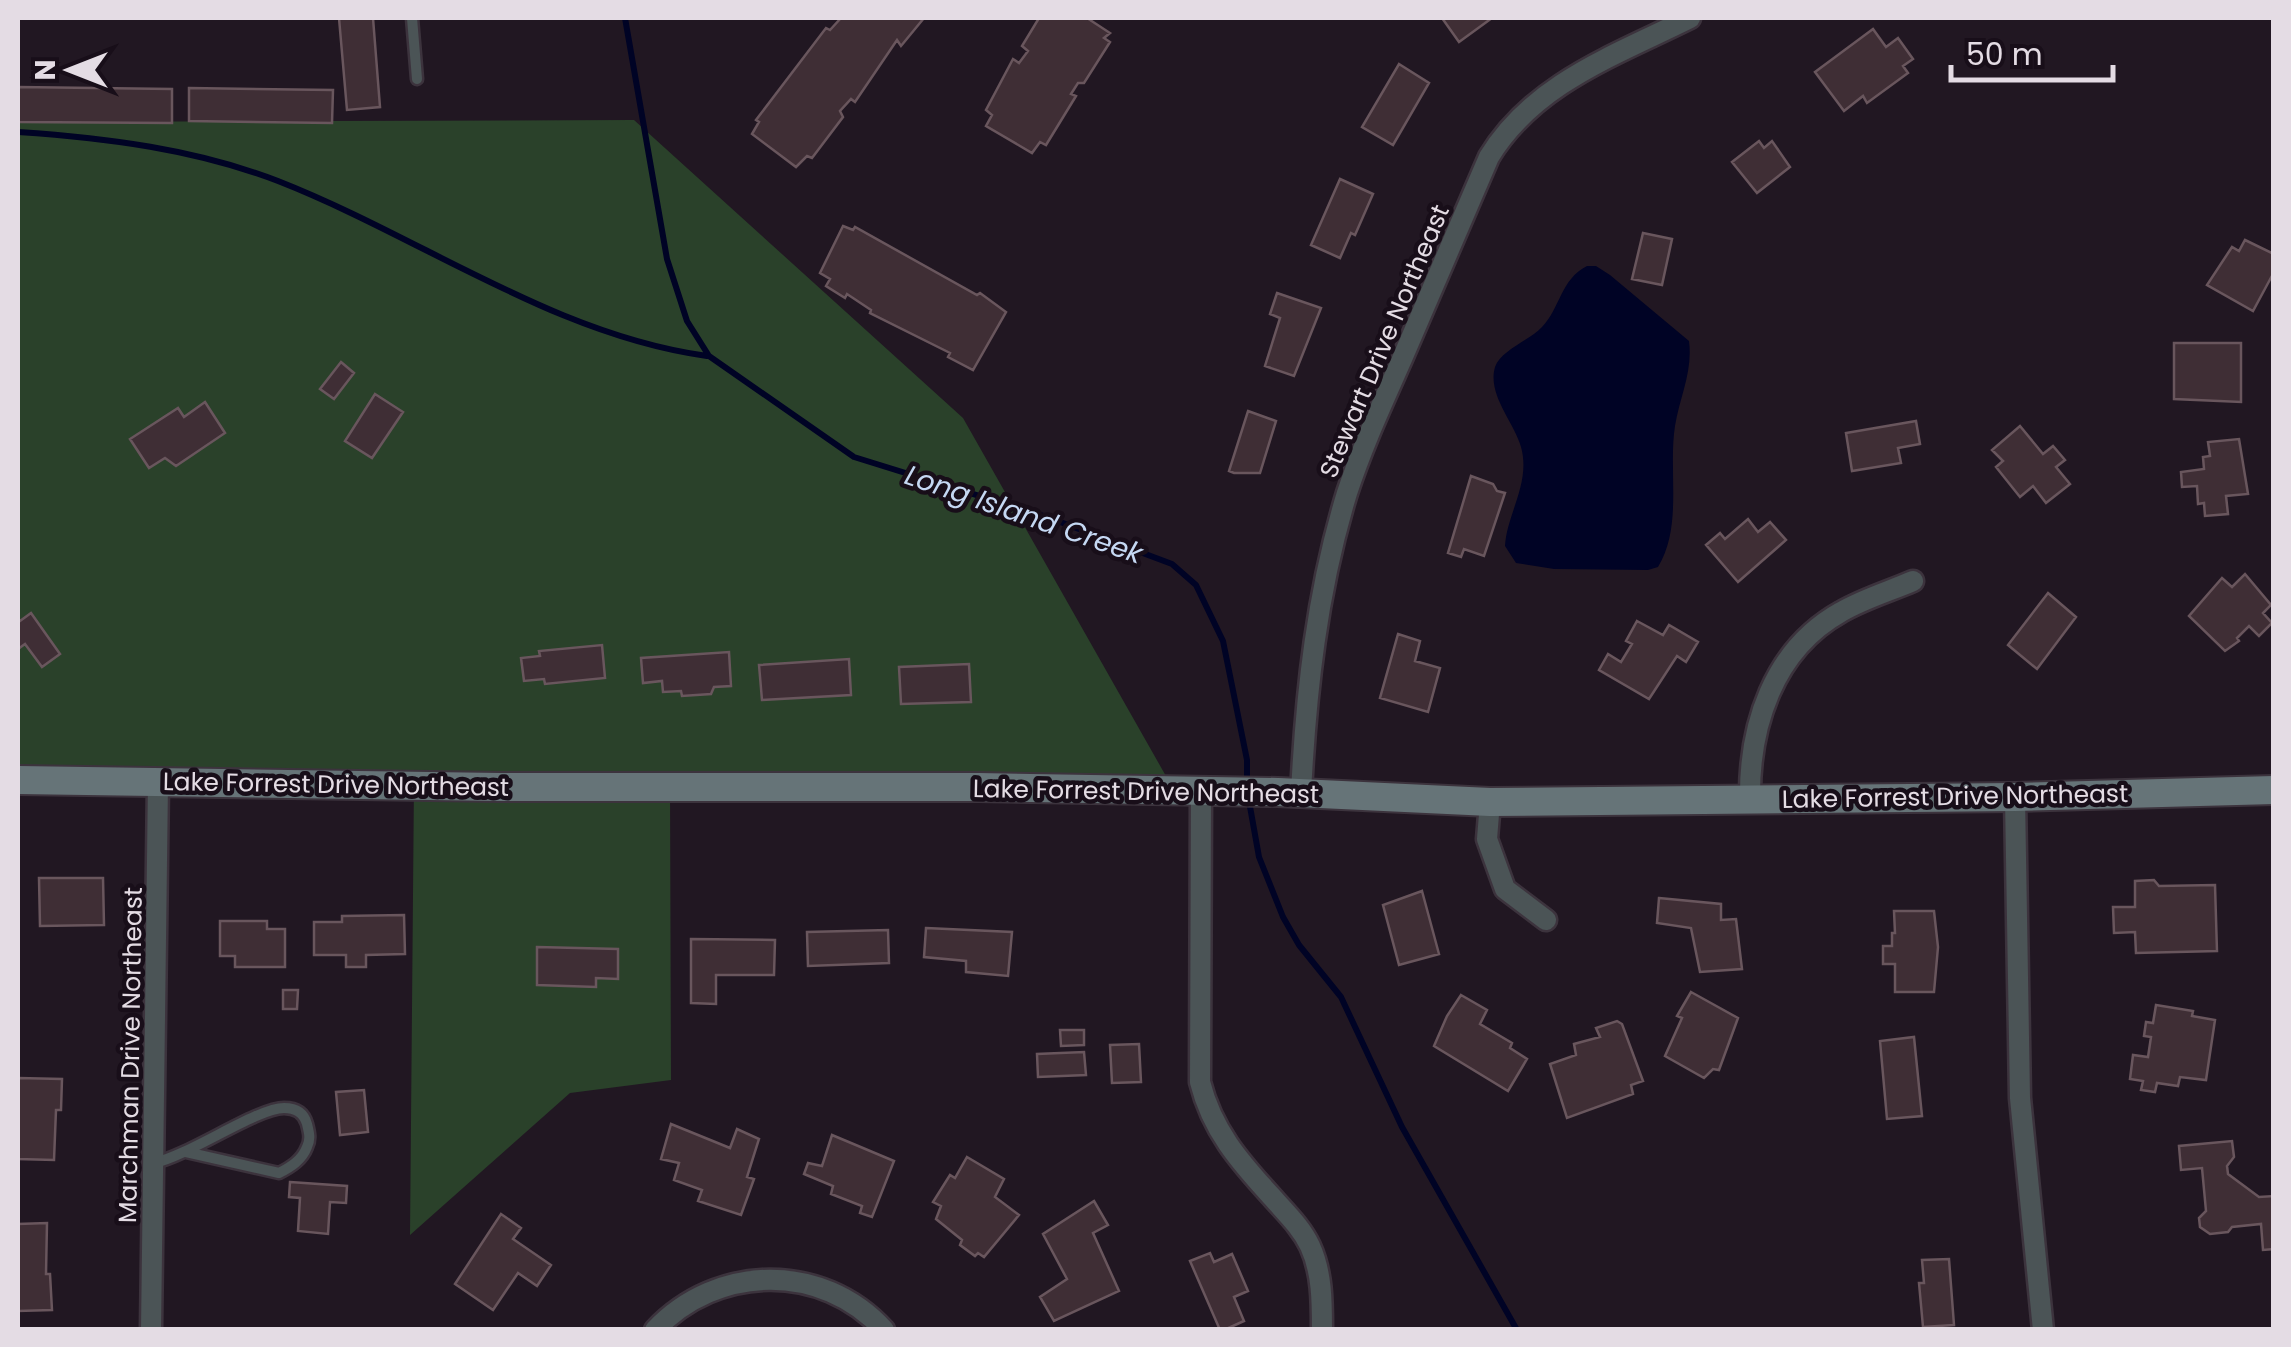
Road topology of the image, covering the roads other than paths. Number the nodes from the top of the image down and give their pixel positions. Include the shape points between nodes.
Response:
1 (412, 18) edge
2 (1690, 18) edge
3 (416, 79) dead end
4 (1913, 581) dead end
5 (18, 780) edge
6 (158, 782) junction
7 (2274, 790) edge
8 (1201, 791) junction
9 (1289, 793) junction
10 (2015, 797) junction
11 (1750, 799) junction
12 (1490, 802) junction
13 (1546, 920) dead end
14 (186, 1152) junction
15 (153, 1163) junction
16 (151, 1330) edge
17 (654, 1330) edge
18 (884, 1330) edge
19 (1322, 1330) edge
20 (2043, 1330) edge

1 - 3 lane
2 - 9 street, Stewart Drive Northeast via 1554,86 1516,118 1489,157 1347,494
4 - 11 street via 1840,612 1788,660 1756,726
5 - 6 street, Lake Forrest Drive Northeast
6 - 8 street, Lake Forrest Drive Northeast
6 - 15 street, Marchman Drive Northeast
7 - 10 street, Lake Forrest Drive Northeast
8 - 9 street, Lake Forrest Drive Northeast
8 - 19 street via 1200,1082 1221,1138 1310,1245
9 - 12 street, Lake Forrest Drive Northeast
10 - 11 street, Lake Forrest Drive Northeast
10 - 20 street via 2020,1098
11 - 12 street, Lake Forrest Drive Northeast
12 - 13 street via 1487,839 1506,889
14 - 14 lane via 272,1110 305,1116 310,1141 279,1173
14 - 15 lane
15 - 16 street, Marchman Drive Northeast
17 - 18 street via 696,1296 768,1278 821,1288 861,1308

